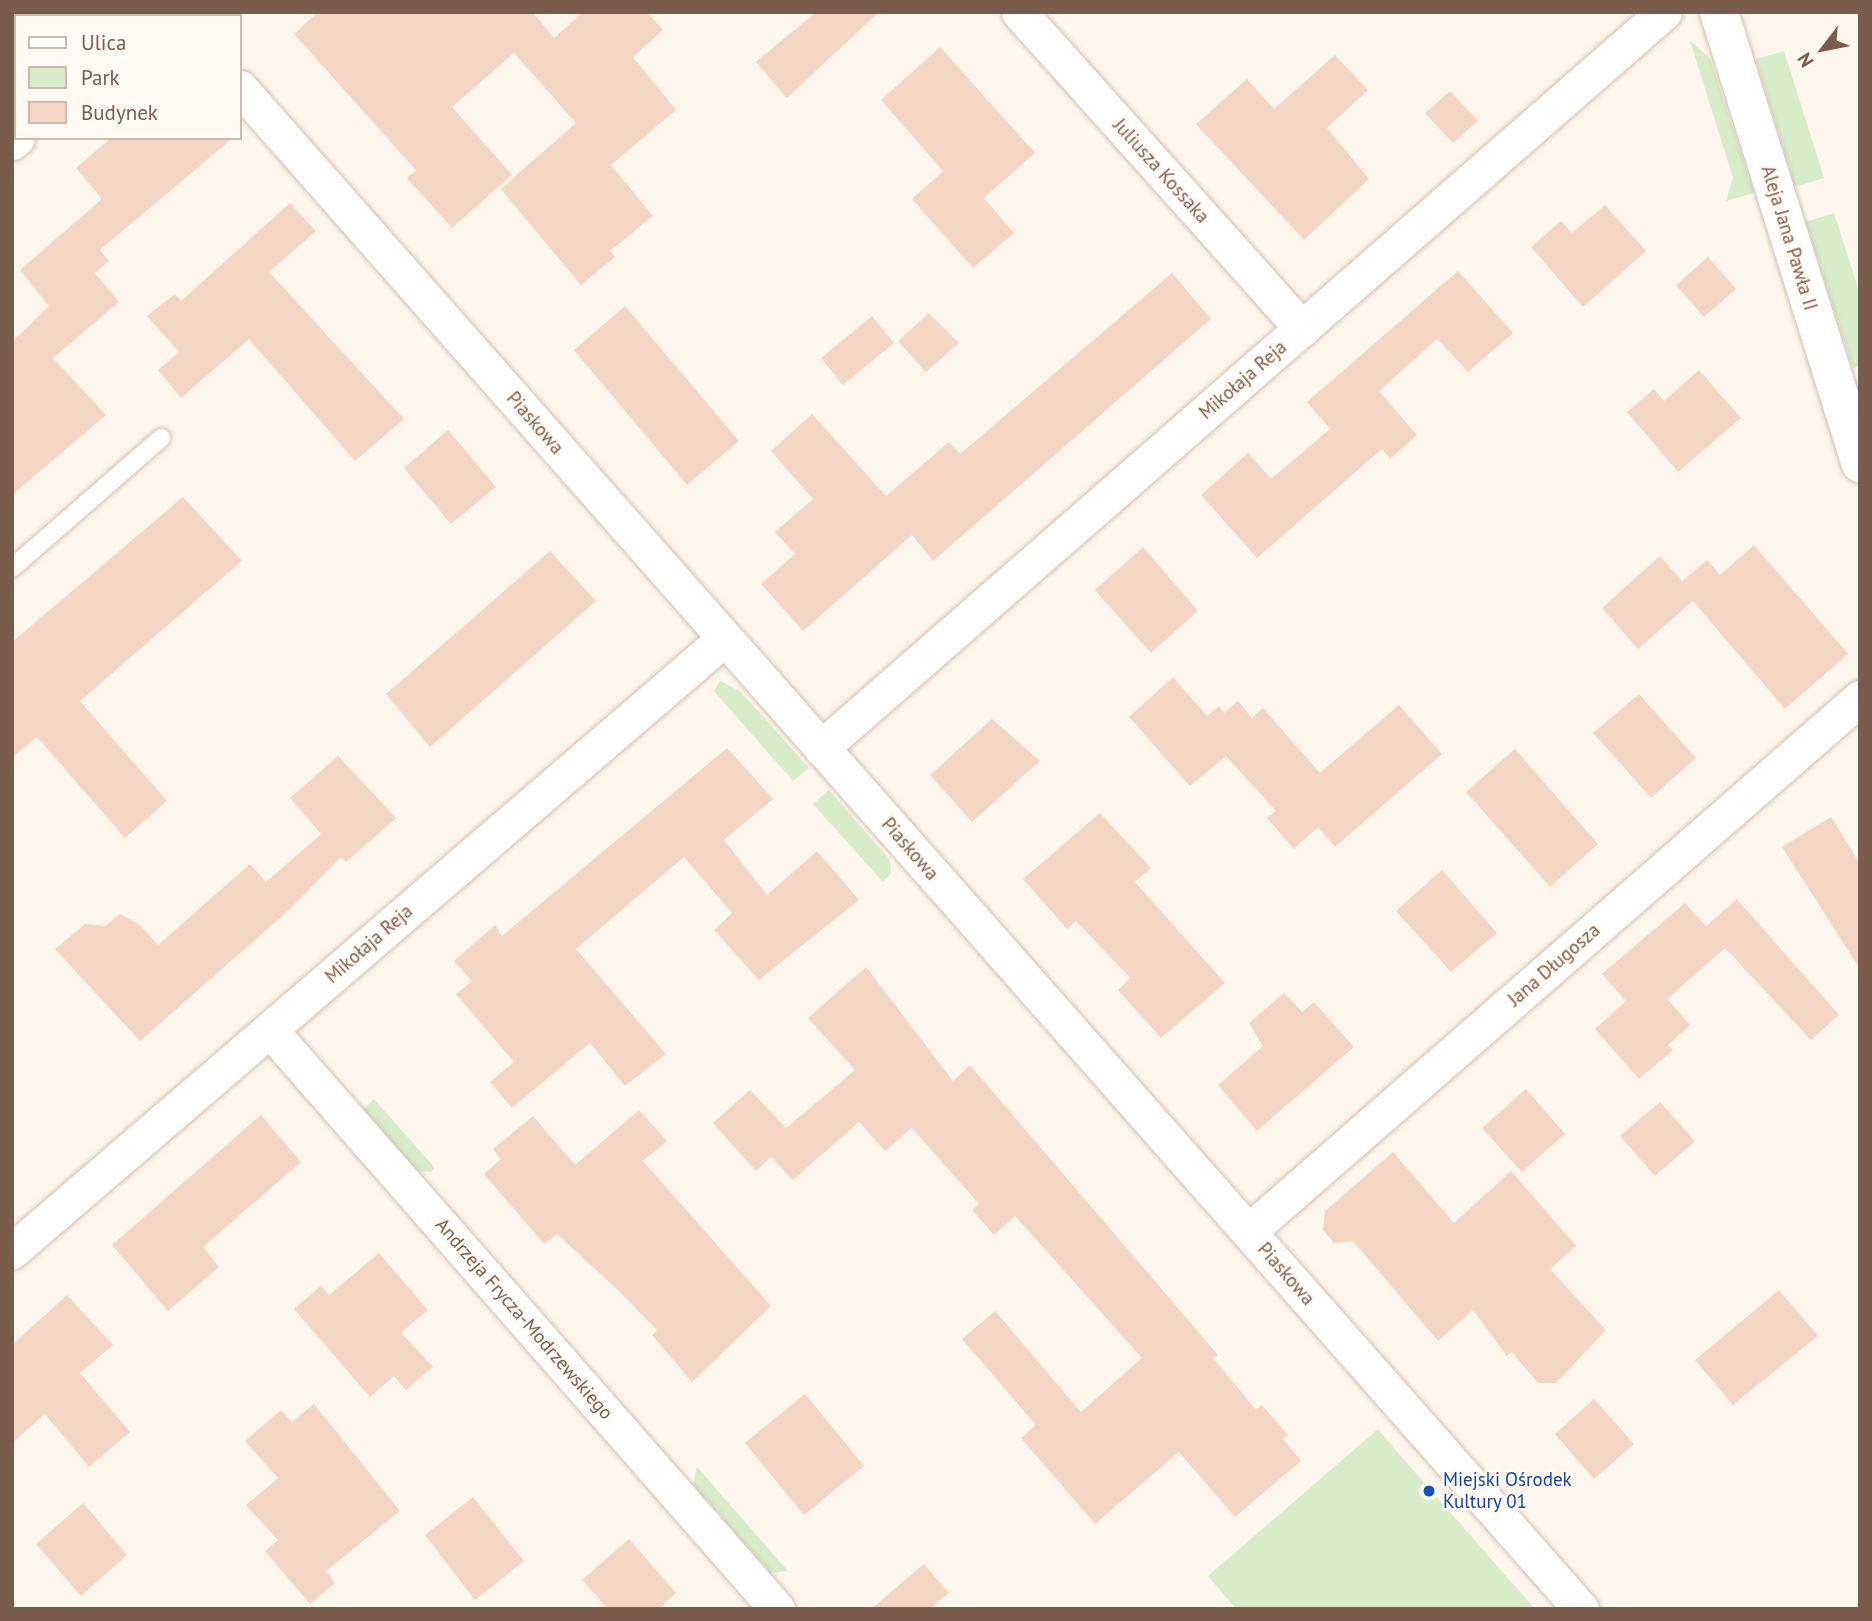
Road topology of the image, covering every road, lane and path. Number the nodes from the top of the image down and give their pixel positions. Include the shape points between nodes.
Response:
1 (1019, 12) edge
2 (1664, 12) edge
3 (1719, 12) edge
4 (242, 90) edge
5 (1302, 329) junction
6 (161, 438) dead end
7 (1860, 463) edge
8 (12, 568) edge
9 (724, 638) junction
10 (1860, 698) edge
11 (821, 748) junction
12 (270, 1030) junction
13 (1249, 1231) junction
14 (12, 1251) edge
15 (777, 1609) edge
16 (1581, 1609) edge

1 - 5 street, Juliusza Kossaka
2 - 5 street, Mikołaja Reja
3 - 7 street, Aleja Jana Pawła II
4 - 9 street, Piaskowa
5 - 11 street, Mikołaja Reja
6 - 8 lane
9 - 11 street, Piaskowa
9 - 12 street, Mikołaja Reja
10 - 13 street, Jana Długosza
11 - 13 street, Piaskowa
12 - 14 street, Mikołaja Reja
12 - 15 street, Andrzeja Frycza-Modrzewskiego
13 - 16 street, Piaskowa

